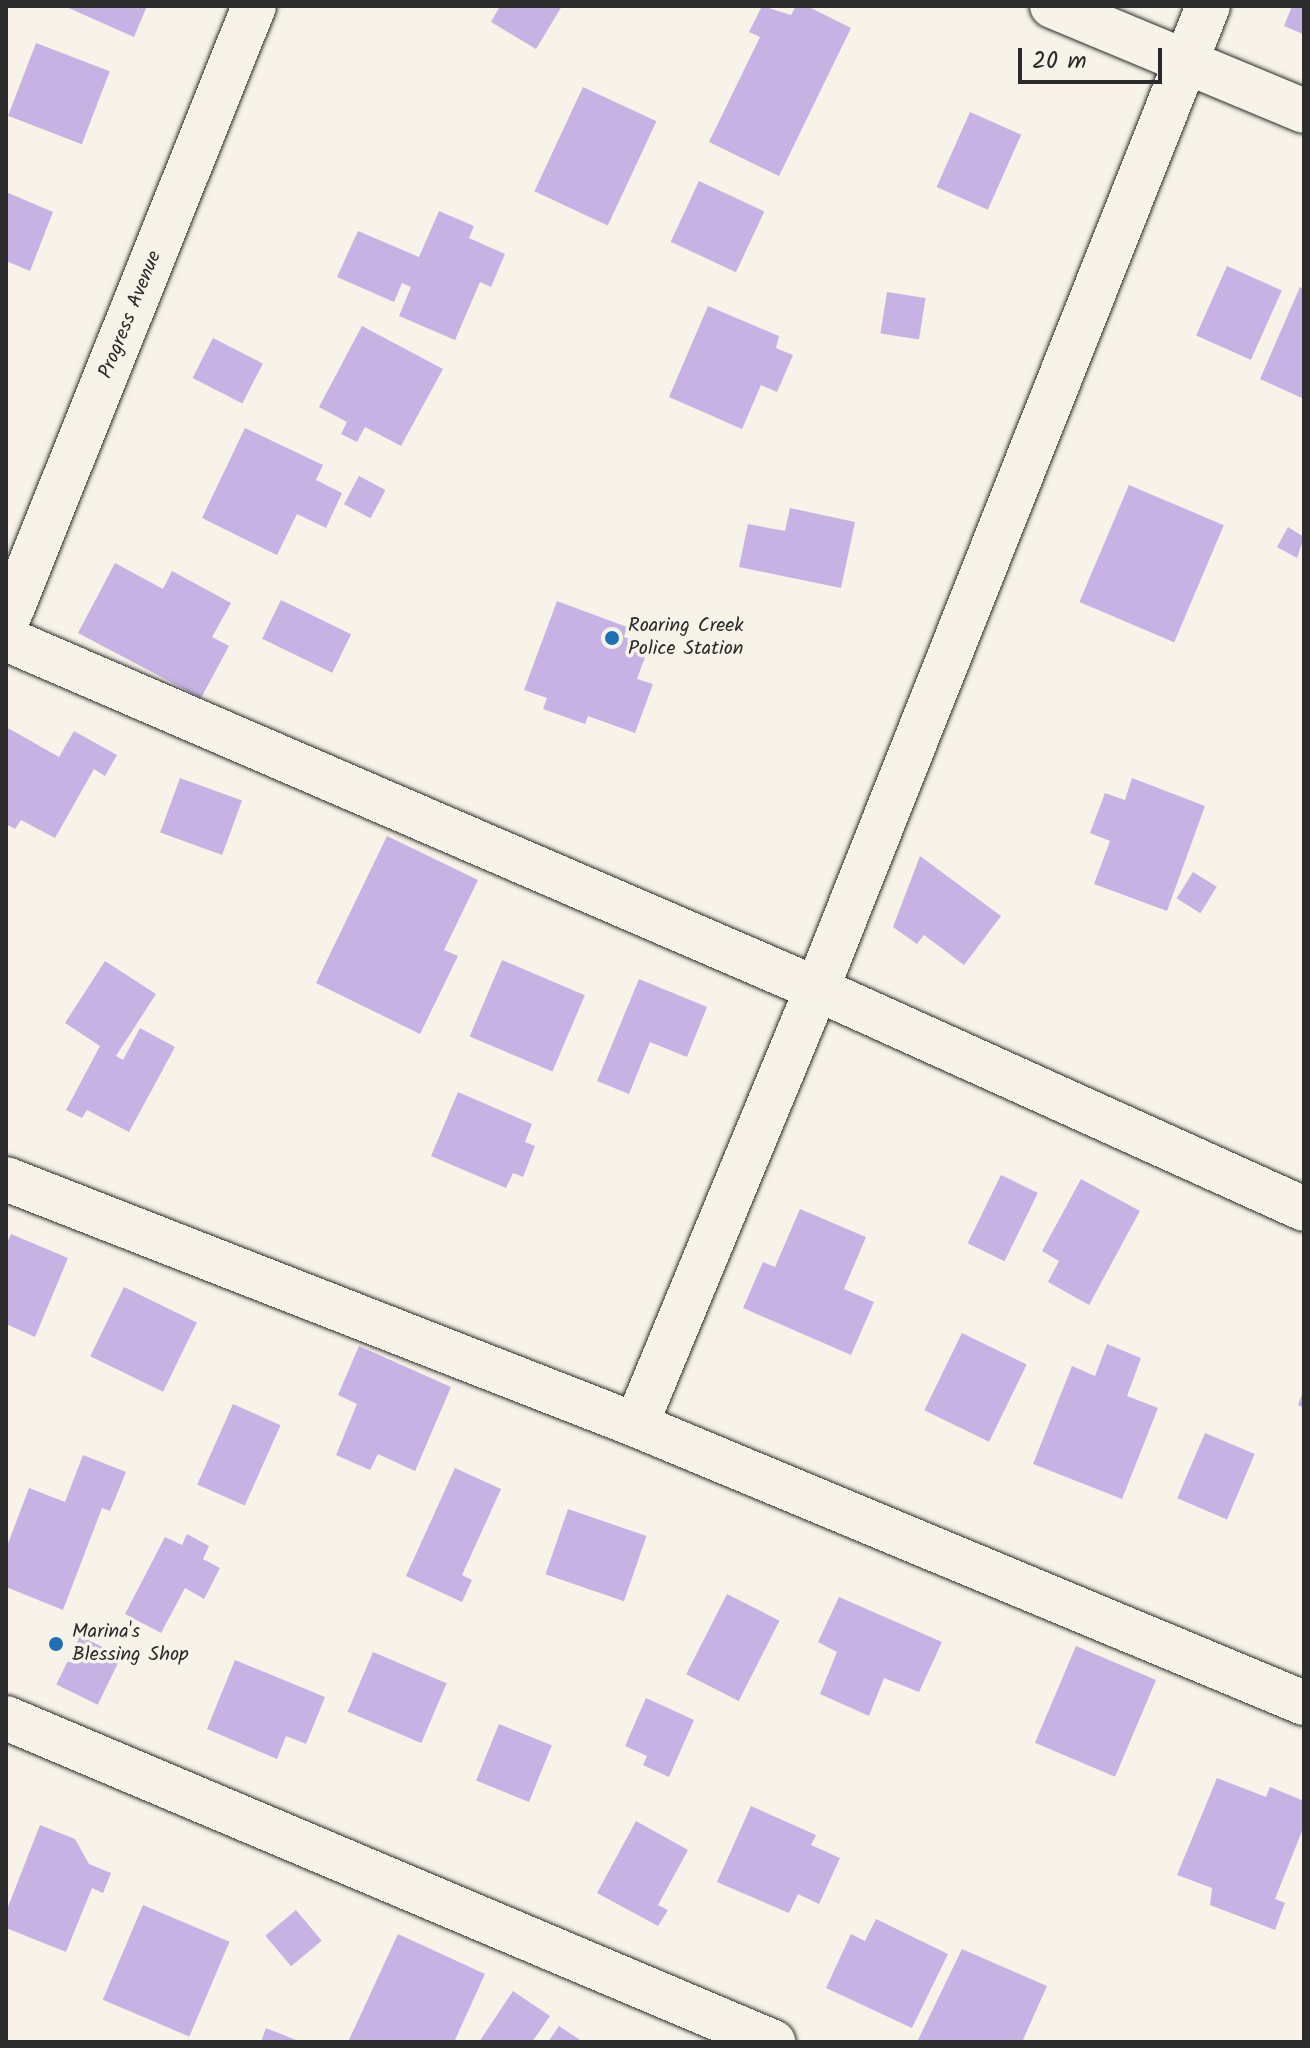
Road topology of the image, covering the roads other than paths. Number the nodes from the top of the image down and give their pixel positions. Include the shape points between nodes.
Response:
1 (254, 6) edge
2 (1052, 6) edge
3 (1208, 6) edge
4 (1186, 61) junction
5 (1304, 111) edge
6 (6, 624) edge
7 (6, 639) edge
8 (817, 989) junction
9 (6, 1179) edge
10 (1304, 1209) edge
11 (636, 1425) junction
12 (1304, 1703) edge
13 (6, 1718) edge
14 (773, 2042) edge

1 - 6 main road, Progress Avenue
2 - 4 main road
3 - 4 main road
4 - 5 main road
4 - 8 main road
7 - 8 main road
8 - 10 main road
8 - 11 main road
9 - 11 main road
11 - 12 main road
13 - 14 main road

